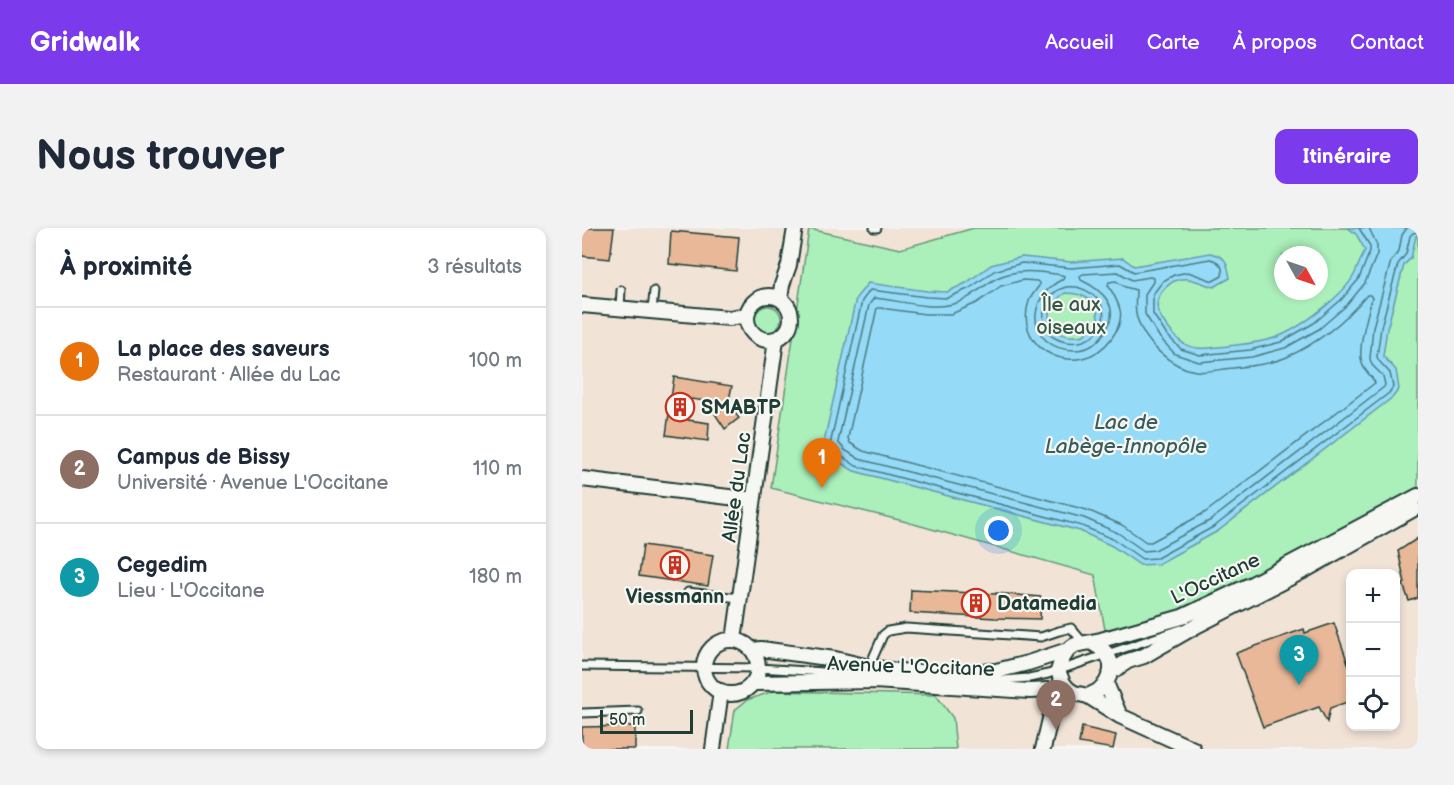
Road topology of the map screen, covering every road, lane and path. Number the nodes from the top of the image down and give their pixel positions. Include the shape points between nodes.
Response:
1 (795, 228) edge
2 (621, 290) dead end
3 (654, 291) dead end
4 (780, 299) junction
5 (582, 305) edge
6 (620, 308) junction
7 (652, 311) junction
8 (746, 315) junction
9 (776, 340) junction
10 (582, 479) edge
11 (1418, 496) edge
12 (753, 500) junction
13 (1418, 506) edge
14 (1349, 533) junction
15 (688, 592) dead end
16 (739, 598) junction
17 (1198, 625) junction
18 (1170, 632) junction
19 (734, 640) junction
20 (1087, 642) junction
21 (753, 650) junction
22 (1068, 650) junction
23 (1107, 654) junction
24 (835, 658) junction
25 (582, 666) edge
26 (869, 667) junction
27 (705, 668) junction
28 (759, 668) junction
29 (796, 669) junction
30 (1058, 671) junction
31 (944, 672) junction
32 (1108, 677) junction
33 (967, 679) junction
34 (753, 682) junction
35 (1062, 689) junction
36 (721, 692) junction
37 (1088, 696) junction
38 (638, 711) dead end
39 (582, 713) edge
40 (1120, 716) junction
41 (713, 749) edge
42 (1043, 749) edge
43 (1193, 749) edge

1 - 4 street
2 - 6 lane
3 - 7 lane
4 - 8 street via 759,298
4 - 9 street, Allée du Lac via 791,317 787,331
5 - 6 street
6 - 7 street
7 - 8 street via 729,318
8 - 9 street via 754,336
9 - 12 street, Allée du Lac
10 - 12 street
11 - 14 street, L'Occitane
12 - 16 street, Allée du Lac
13 - 17 street, L'Occitane via 1310,568
14 - 18 lane, L'Occitane via 1313,557
14 - 20 street, L'Occitane via 1182,617
15 - 16 lane
16 - 19 street, Allée du Lac
17 - 18 lane, L'Occitane
17 - 32 street, L'Occitane via 1156,650 1128,661
18 - 23 lane, Avenue L'Occitane
19 - 21 street
19 - 27 street via 717,644 710,651
20 - 22 street, L'Occitane
20 - 23 street
20 - 26 lane via 1071,628 1041,638 906,628 883,635
21 - 24 street, Avenue L'Occitane
21 - 28 street
22 - 30 street
22 - 31 street, Avenue L'Occitane via 996,671
23 - 30 lane, Avenue L'Occitane
23 - 32 street via 1111,663
24 - 26 street
24 - 29 lane, Avenue L'Occitane
25 - 27 lane
26 - 31 street
27 - 28 lane, Avenue L'Occitane
27 - 36 street via 709,682
28 - 29 lane, Avenue L'Occitane
28 - 34 street
29 - 33 lane, Avenue L'Occitane
30 - 33 lane, Avenue L'Occitane via 1029,678
30 - 35 street
31 - 33 lane, Avenue L'Occitane
32 - 37 street, L'Occitane via 1098,691
32 - 40 street
34 - 35 street, Avenue L'Occitane via 874,681 1030,691
34 - 36 street via 738,693
35 - 37 street
35 - 42 street
36 - 41 street
37 - 40 street
38 - 39 lane
40 - 43 street

